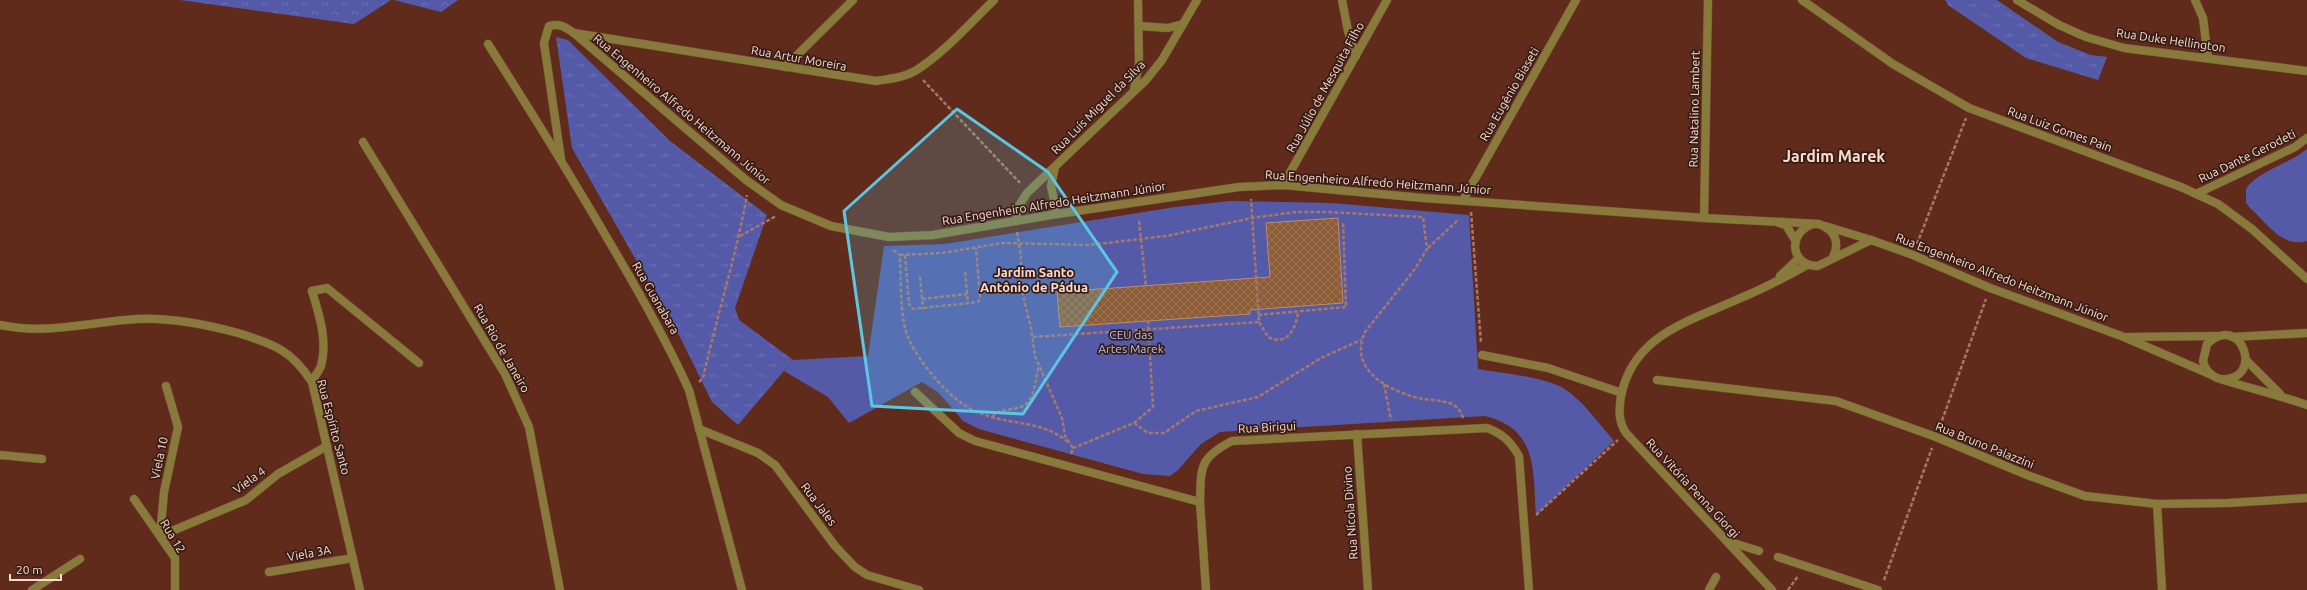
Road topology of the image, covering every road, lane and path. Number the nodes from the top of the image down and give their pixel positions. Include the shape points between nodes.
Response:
1 (854, 0) edge
2 (994, 0) edge
3 (1138, 0) edge
4 (1196, 0) edge
5 (1342, 0) edge
6 (1576, 0) edge
7 (1708, 0) edge
8 (1802, 0) edge
9 (2017, 0) edge
10 (2195, 0) edge
11 (1385, 1) edge
12 (1183, 24) junction
13 (1139, 26) junction
14 (574, 33) junction
15 (488, 44) dead end
16 (1356, 56) junction
17 (2208, 58) junction
18 (785, 67) junction
19 (914, 71) junction
20 (2307, 71) edge
21 (1134, 93) junction
22 (1970, 108) junction
23 (2307, 138) edge
24 (363, 142) dead end
25 (561, 159) junction
26 (1055, 166) junction
27 (749, 183) junction
28 (1283, 185) junction
29 (1250, 186) junction
30 (1028, 192) junction
31 (2196, 194) junction
32 (1463, 200) junction
33 (789, 209) junction
34 (1057, 214) junction
35 (1471, 216) dead end
36 (1252, 218) junction
37 (1704, 218) junction
38 (1458, 220) dead end
39 (1767, 220) junction
40 (1016, 221) junction
41 (1139, 221) dead end
42 (1343, 222) dead end
43 (1813, 224) junction
44 (1825, 226) junction
45 (740, 236) junction
46 (1141, 239) junction
47 (1795, 240) junction
48 (1871, 240) junction
49 (1019, 244) junction
50 (1917, 245) dead end
51 (976, 248) junction
52 (893, 249) dead end
53 (1427, 249) junction
54 (900, 255) junction
55 (905, 255) junction
56 (1799, 258) junction
57 (1832, 259) junction
58 (1807, 265) junction
59 (965, 272) dead end
60 (920, 277) dead end
61 (2307, 279) edge
62 (1771, 285) junction
63 (1146, 286) dead end
64 (1990, 288) junction
65 (967, 294) junction
66 (922, 299) junction
67 (968, 304) junction
68 (923, 308) junction
69 (1298, 312) junction
70 (1258, 315) junction
71 (1148, 321) dead end
72 (1258, 322) junction
73 (0, 325) edge
74 (1148, 329) junction
75 (2307, 333) edge
76 (2223, 336) junction
77 (2266, 336) junction
78 (1033, 337) junction
79 (2124, 337) junction
80 (2232, 337) junction
81 (1361, 340) junction
82 (2244, 347) junction
83 (1482, 355) joint
84 (2246, 360) junction
85 (419, 363) dead end
86 (1039, 366) junction
87 (2212, 375) junction
88 (2220, 379) junction
89 (1657, 380) dead end
90 (312, 382) junction
91 (1384, 384) junction
92 (166, 386) dead end
93 (689, 390) junction
94 (915, 392) dead end
95 (1622, 393) junction
96 (2282, 396) junction
97 (2307, 405) edge
98 (992, 417) junction
99 (1134, 423) junction
100 (1467, 428) junction
101 (700, 429) junction
102 (1392, 432) junction
103 (1379, 433) junction
104 (1626, 433) junction
105 (1357, 434) junction
106 (1936, 437) junction
107 (1068, 442) junction
108 (327, 446) junction
109 (1073, 448) junction
110 (0, 455) edge
111 (42, 459) dead end
112 (1067, 464) junction
113 (2307, 498) edge
114 (134, 499) dead end
115 (1200, 502) junction
116 (2157, 504) junction
117 (1524, 526) junction
118 (160, 536) junction
119 (1727, 541) junction
120 (1759, 551) dead end
121 (1778, 557) dead end
122 (353, 558) junction
123 (80, 559) dead end
124 (269, 572) dead end
125 (1716, 577) dead end
126 (1883, 583) dead end
127 (32, 590) edge
128 (175, 590) edge
129 (360, 590) edge
130 (560, 590) edge
131 (742, 590) edge
132 (919, 590) edge
133 (1206, 590) edge
134 (1368, 590) edge
135 (1529, 590) edge
136 (1709, 590) edge
137 (1772, 590) edge
138 (1878, 590) edge
139 (2162, 590) edge

1 - 18 street
2 - 19 street, Rua Artur Moreira via 930,60
3 - 13 street
4 - 12 street, Rua Luís Miguel da Silva
5 - 16 street
6 - 32 street, Rua Eugênio Biaseti
7 - 37 street, Rua Natalino Lambert
8 - 22 street, Rua Luiz Gomes Pain via 1893,64
9 - 17 street, Rua Duke Hellington via 2059,26 2086,37 2124,48
10 - 17 street via 2202,18
11 - 16 street, Rua Júlio de Mesquita Filho
12 - 13 street via 1168,28
12 - 21 street, Rua Luís Miguel da Silva via 1162,60
13 - 21 street via 1139,70
14 - 18 street, Rua Artur Moreira
14 - 25 street, Rua Engenheiro Alfredo Heitzmann Júnior via 565,26 549,26 544,43
14 - 27 street, Rua Engenheiro Alfredo Heitzmann Júnior
15 - 25 street, Rua Guanabara
16 - 28 street, Rua Júlio de Mesquita Filho
17 - 20 street, Rua Duke Hellington
18 - 19 street, Rua Artur Moreira via 876,81 898,78
19 - 30 path
21 - 26 street, Rua Luís Miguel da Silva
22 - 31 street, Rua Luiz Gomes Pain
22 - 50 path
23 - 31 street, Rua Dante Gerodeti via 2295,147
24 - 130 street, Rua Rio de Janeiro via 505,374 520,405 529,427
25 - 93 street, Rua Guanabara via 659,327
26 - 30 street, Rua Luís Miguel da Silva
26 - 34 street, Rua Luís Miguel da Silva via 1051,186
27 - 33 street, Rua Engenheiro Alfredo Heitzmann Júnior
27 - 45 path
28 - 29 street, Rua Engenheiro Alfredo Heitzmann Júnior
28 - 32 street, Rua Engenheiro Alfredo Heitzmann Júnior
29 - 34 street, Rua Engenheiro Alfredo Heitzmann Júnior
29 - 36 path
30 - 40 street, Rua Luís Miguel da Silva via 1017,209
31 - 61 street, Rua Luiz Gomes Pain via 2218,204 2252,229
32 - 37 street, Rua Engenheiro Alfredo Heitzmann Júnior
33 - 40 street, Rua Engenheiro Alfredo Heitzmann Júnior via 831,226 889,237 933,235
33 - 45 path
34 - 40 street, Rua Engenheiro Alfredo Heitzmann Júnior
35 - 83 path
36 - 46 path
36 - 53 path via 1296,212 1423,217
36 - 70 path
37 - 39 street, Rua Engenheiro Alfredo Heitzmann Júnior
38 - 53 path
39 - 43 street, Rua Engenheiro Alfredo Heitzmann Júnior
39 - 47 street, Rua Engenheiro Alfredo Heitzmann Júnior via 1786,226
40 - 49 path
41 - 46 path
42 - 69 path via 1346,307
43 - 44 street
43 - 47 street via 1802,230
44 - 48 street, Rua Engenheiro Alfredo Heitzmann Júnior
44 - 57 street via 1830,229 1836,240 1837,247
45 - 93 path via 715,324 703,378
46 - 49 path via 1089,245
46 - 63 path
47 - 56 street
48 - 57 street
48 - 64 street, Rua Engenheiro Alfredo Heitzmann Júnior
49 - 51 path via 1002,243
49 - 78 path via 1020,283
51 - 55 path
51 - 67 path via 980,297 978,302
52 - 54 path
53 - 81 path via 1415,269
54 - 55 path
54 - 98 path via 905,327 913,349 945,388 964,406
55 - 68 path via 909,304 915,309
56 - 58 street
56 - 62 street
57 - 58 street via 1818,266
58 - 62 street
59 - 65 path
60 - 66 path
62 - 95 street, Rua Vitória Penna Giorgi via 1671,329 1655,339 1640,354 1626,377
64 - 79 street, Rua Engenheiro Alfredo Heitzmann Júnior
64 - 106 path
65 - 66 path
65 - 67 path
66 - 68 path
67 - 68 path
69 - 70 path
69 - 72 path via 1294,331 1279,340 1268,337
70 - 72 path
71 - 74 path
72 - 74 path
73 - 90 street, Rua Espírito Santo via 21,330 62,329 136,319 169,319 209,325 268,342 299,363
74 - 78 path
74 - 99 path via 1153,407
75 - 77 street
76 - 79 street, Rua Engenheiro Alfredo Heitzmann Júnior
76 - 80 street
76 - 87 street via 2211,340 2203,352 2204,365
77 - 80 street
77 - 82 street
78 - 86 path
79 - 87 street, Rua Engenheiro Alfredo Heitzmann Júnior
80 - 82 street
81 - 91 path via 1360,350 1364,365
81 - 99 path via 1321,358 1258,397 1196,411 1164,433 1148,433
82 - 84 street
83 - 95 street via 1548,368
84 - 88 street via 2239,374
84 - 96 street
85 - 90 street via 327,288 312,291 321,321 323,343 321,366
86 - 98 path via 1031,398 1026,404 1017,409 1002,410
86 - 107 path via 1059,412
87 - 88 street
88 - 96 street
89 - 106 street, Rua Bruno Palazzini via 1836,400
90 - 108 street, Rua Espírito Santo
91 - 100 path via 1416,397 1450,403 1461,412
91 - 102 path via 1390,404
91 - 103 path via 1391,420 1379,421
92 - 118 street, Viela 10 via 178,428 164,492
93 - 101 street, Rua Guanabara
94 - 112 street via 959,433 975,441
95 - 104 street, Rua Vitória Penna Giorgi via 1619,408 1620,424
96 - 97 street
98 - 107 path via 1046,428
99 - 109 path
100 - 102 street, Rua Birigui
100 - 117 street, Rua Birigui via 1487,428 1501,433 1519,456
101 - 131 street, Rua Guanabara
101 - 132 street, Rua Jales via 758,453 775,465 835,546 855,567 867,575
102 - 103 street, Rua Birigui
103 - 105 street, Rua Birigui
104 - 117 path
104 - 119 street, Rua Vitória Penna Giorgi
105 - 115 street, Rua Birigui via 1232,441 1211,453 1204,462
105 - 134 street, Rua Nícola Divino
106 - 116 street, Rua Bruno Palazzini via 2085,496
106 - 126 path
107 - 109 path
108 - 118 street, Viela 4 via 278,474 246,500
108 - 122 street, Rua Espírito Santo
109 - 112 path
110 - 111 street
112 - 115 street
113 - 116 street, Rua Bruno Palazzini
114 - 118 street, Rua 12
115 - 133 street, Rua Birigui
116 - 139 street
117 - 135 street, Rua Birigui
118 - 128 street, Rua 12 via 175,558
119 - 120 street
119 - 137 street, Rua Vitória Penna Giorgi
121 - 138 street
122 - 124 street, Viela 3A
122 - 129 street, Rua Espírito Santo
123 - 127 street
125 - 136 street

